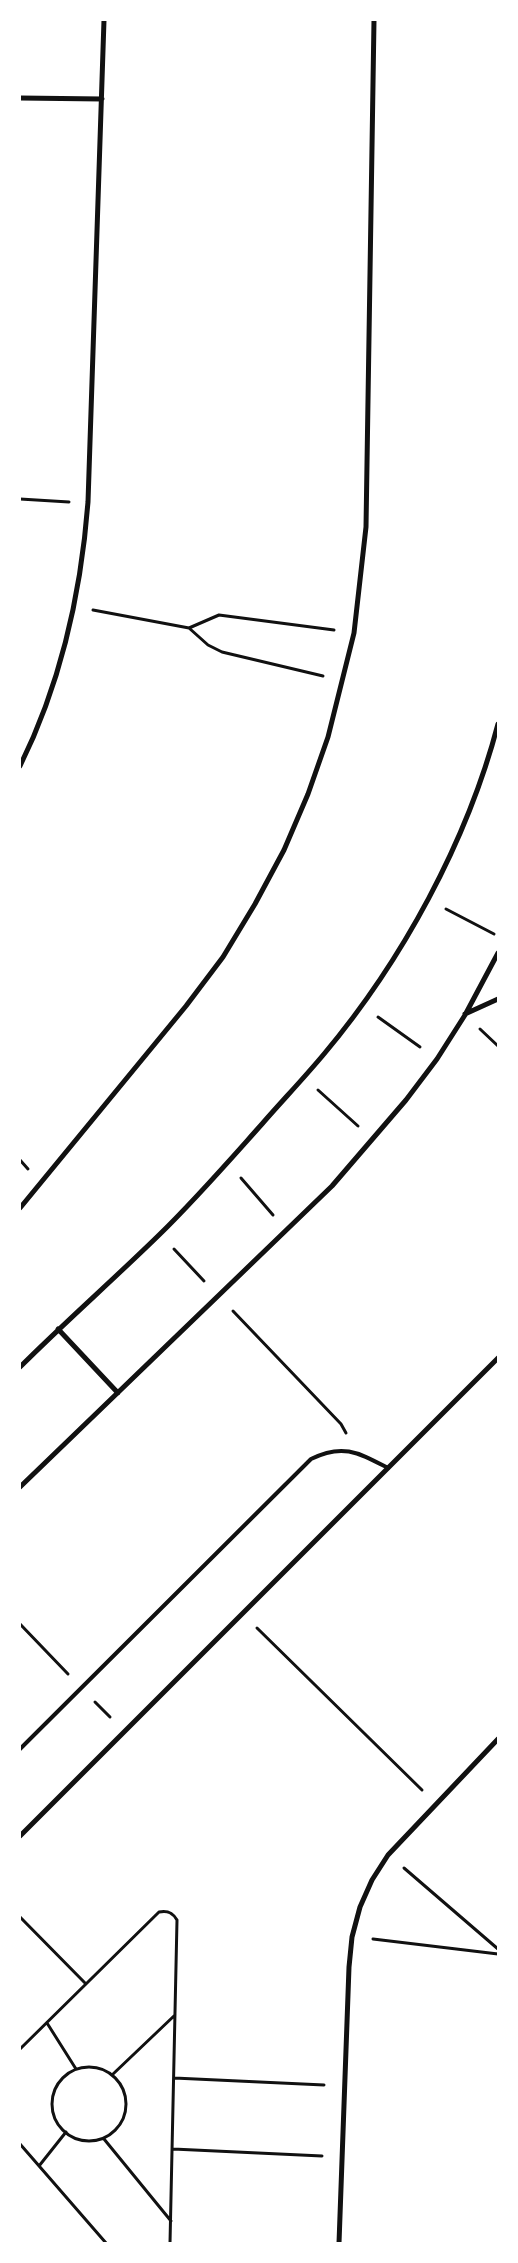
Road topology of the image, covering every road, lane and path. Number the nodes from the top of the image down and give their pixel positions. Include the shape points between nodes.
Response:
1 (104, 20) edge
2 (374, 20) edge
3 (20, 98) edge
4 (102, 99) junction
5 (20, 500) edge
6 (88, 502) junction
7 (75, 606) junction
8 (189, 628) junction
9 (354, 633) junction
10 (344, 681) junction
11 (498, 724) edge
12 (20, 766) edge
13 (428, 900) junction
14 (498, 936) edge
15 (498, 953) edge
16 (498, 999) edge
17 (362, 1005) junction
18 (465, 1015) junction
19 (437, 1059) junction
20 (304, 1077) junction
21 (373, 1140) junction
22 (228, 1162) junction
23 (20, 1208) edge
24 (286, 1230) junction
25 (160, 1234) junction
26 (218, 1296) junction
27 (58, 1330) junction
28 (498, 1358) edge
29 (20, 1367) edge
30 (118, 1393) junction
31 (347, 1450) junction
32 (388, 1468) junction
33 (20, 1487) edge
34 (242, 1613) junction
35 (498, 1739) edge
36 (20, 1749) edge
37 (436, 1804) junction
38 (20, 1836) edge
39 (388, 1855) junction
40 (20, 1917) edge
41 (352, 1937) junction
42 (498, 1949) edge
43 (498, 1954) edge
44 (86, 1984) junction
45 (176, 2014) junction
46 (47, 2023) junction
47 (20, 2049) edge
48 (76, 2069) junction
49 (112, 2075) junction
50 (174, 2078) junction
51 (344, 2086) junction
52 (66, 2132) junction
53 (104, 2139) junction
54 (20, 2144) edge
55 (173, 2149) junction
56 (342, 2156) junction
57 (39, 2166) junction
58 (171, 2222) junction
59 (106, 2243) edge
60 (170, 2243) edge
61 (339, 2243) edge

1 - 4 street
2 - 9 street via 366,527
3 - 4 street
4 - 6 street
5 - 6 path
6 - 7 street via 84,555
7 - 8 path
7 - 12 street via 57,675
8 - 9 path via 227,615
8 - 10 path via 208,645 222,652
9 - 10 street
10 - 23 street via 308,794 284,850 255,904 223,956 186,1006
11 - 13 street via 474,795
13 - 14 path
13 - 17 street
15 - 18 street
16 - 18 street
17 - 19 path
17 - 20 street
18 - 19 street
19 - 21 street
20 - 21 path
20 - 22 street
21 - 24 street
22 - 24 path
22 - 25 street
24 - 26 street
25 - 26 path
25 - 27 street
26 - 30 street
26 - 31 path via 341,1424
27 - 29 street
27 - 30 street
28 - 32 street
30 - 33 street
31 - 32 lane
31 - 36 lane via 334,1450 311,1460
32 - 34 street
34 - 37 path
34 - 38 street
35 - 37 street
37 - 39 street
39 - 41 street via 372,1880
39 - 42 path
40 - 44 path
41 - 43 path
41 - 51 street
44 - 45 path via 159,1912 170,1912 178,1920
44 - 46 path
45 - 49 path
45 - 50 path
46 - 47 path
46 - 48 path
48 - 49 path via 101,2069
48 - 52 path via 61,2081 53,2098 57,2122
49 - 53 path via 121,2085 126,2109 122,2122
50 - 51 path
50 - 55 path
51 - 56 street
52 - 53 path via 90,2141
52 - 57 path
53 - 58 path
54 - 57 path
55 - 56 path
55 - 58 path
56 - 61 street
57 - 59 path
58 - 60 path

